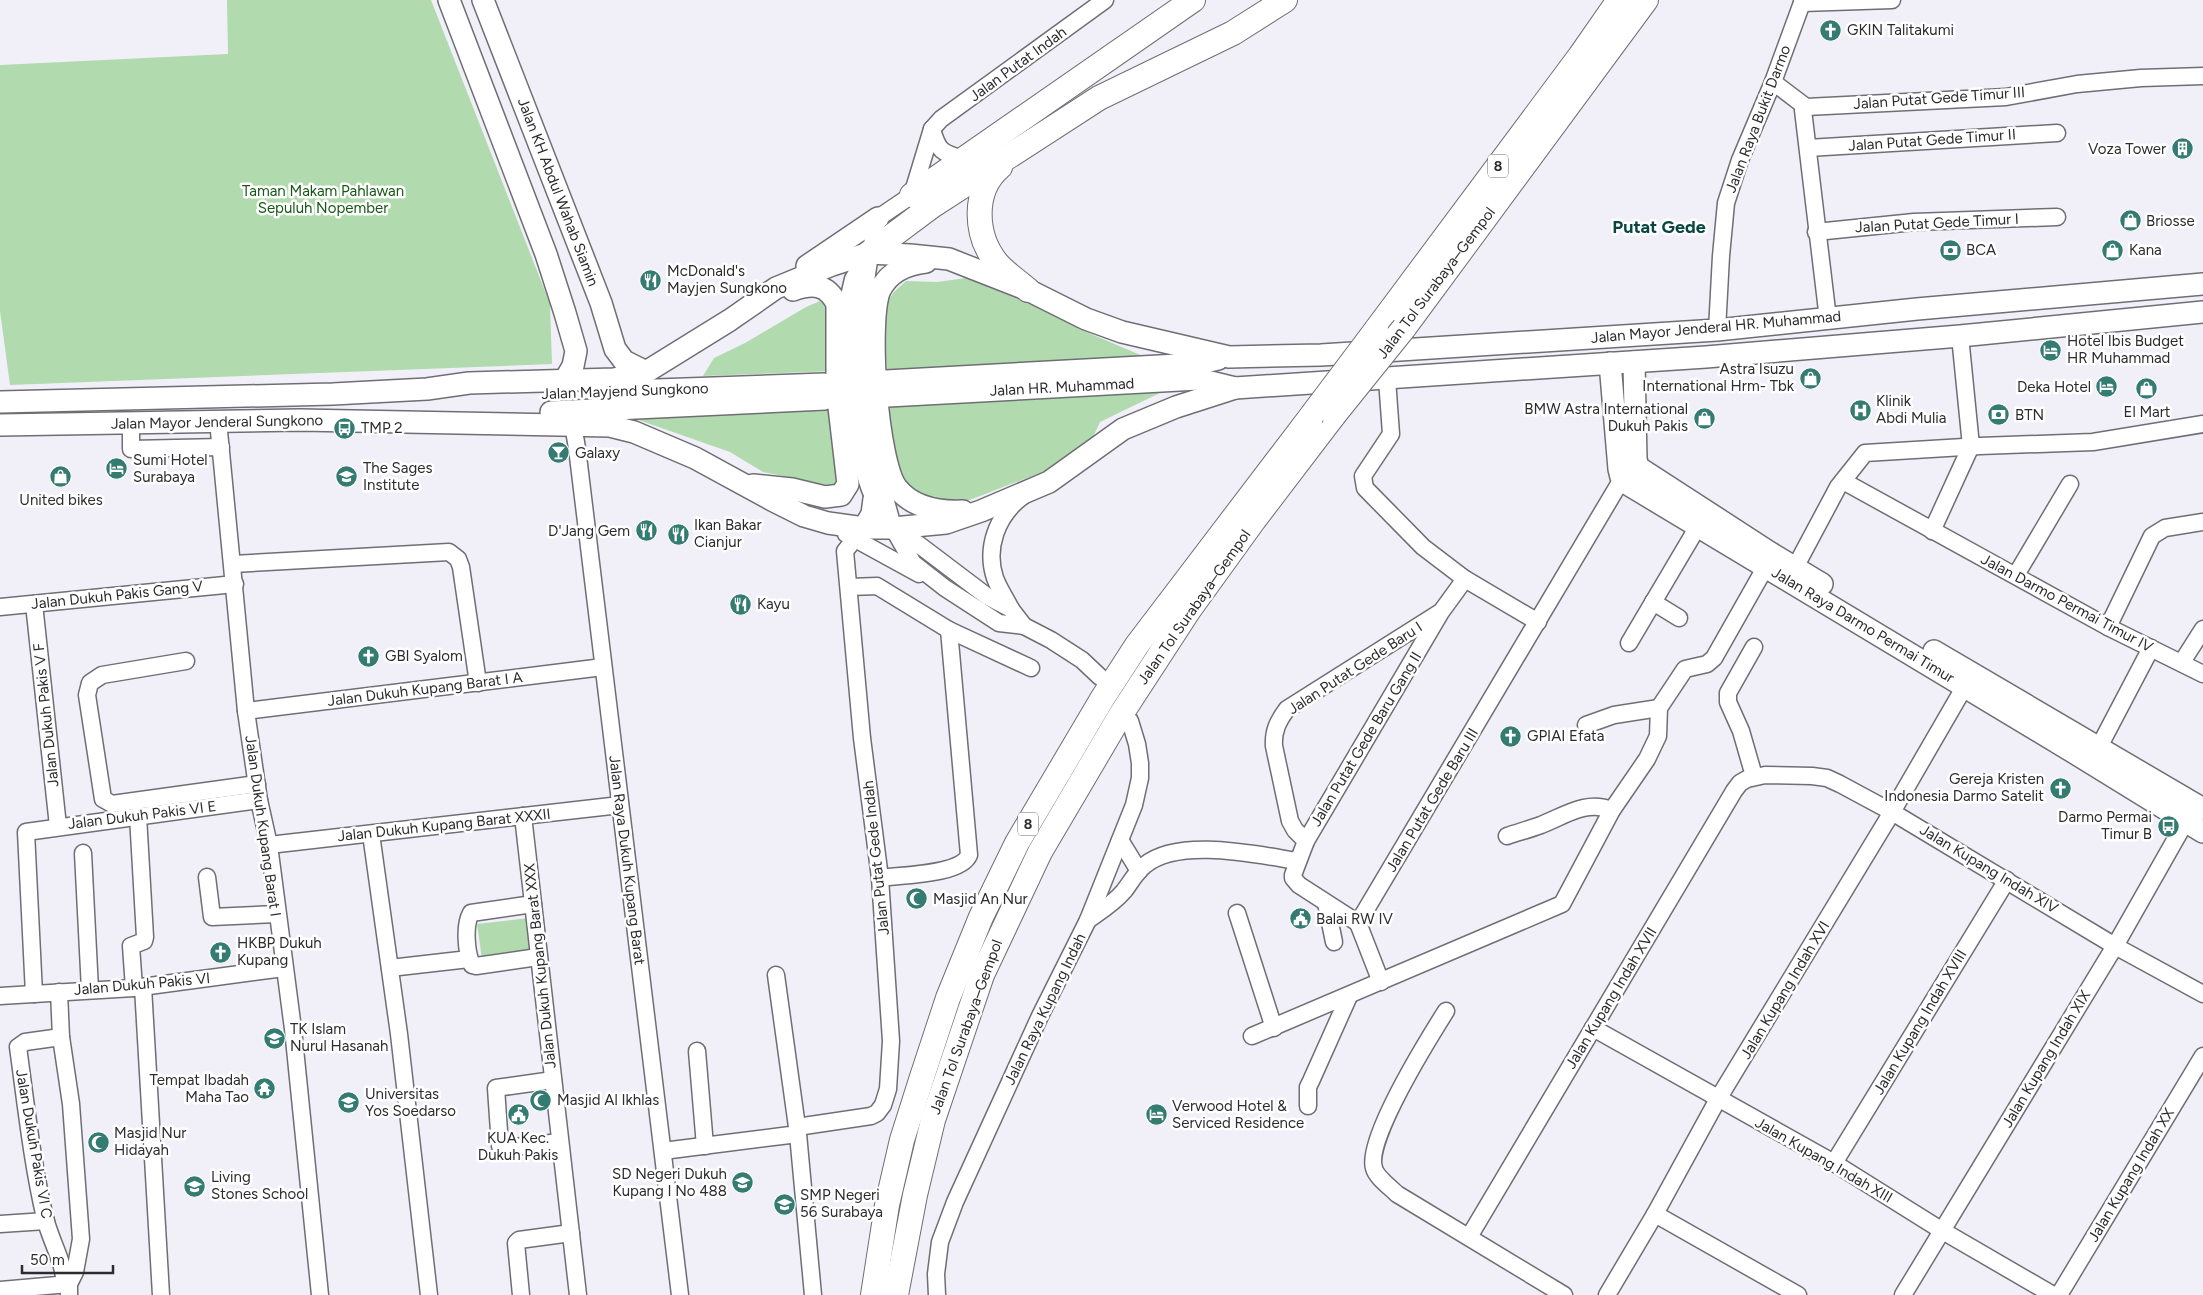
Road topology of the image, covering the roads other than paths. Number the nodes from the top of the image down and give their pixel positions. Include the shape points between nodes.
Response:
1 (449, 0) edge
2 (483, 0) edge
3 (1106, 0) edge
4 (1193, 0) edge
5 (1284, 0) edge
6 (1619, 0) edge
7 (1646, 0) edge
8 (1892, 0) edge
9 (1802, 1) edge
10 (492, 24) junction
11 (462, 35) junction
12 (2203, 76) edge
13 (1773, 82) junction
14 (1806, 107) junction
15 (932, 129) junction
16 (2057, 132) dead end
17 (1025, 146) junction
18 (1808, 148) junction
19 (963, 159) junction
20 (912, 194) junction
21 (2057, 217) dead end
22 (878, 218) junction
23 (1816, 232) junction
24 (869, 253) junction
25 (962, 264) junction
26 (817, 271) junction
27 (2195, 285) edge
28 (776, 288) junction
29 (1028, 290) junction
30 (849, 302) junction
31 (600, 303) junction
32 (745, 310) junction
33 (565, 313) junction
34 (2197, 313) edge
35 (1828, 319) junction
36 (1717, 330) junction
37 (1960, 336) junction
38 (1229, 357) junction
39 (1634, 362) junction
40 (1610, 363) junction
41 (646, 372) junction
42 (564, 380) junction
43 (1387, 380) junction
44 (1235, 388) junction
45 (427, 389) junction
46 (0, 402) edge
47 (1323, 415) junction
48 (218, 421) junction
49 (433, 422) junction
50 (131, 423) junction
51 (2203, 424) edge
52 (0, 425) edge
53 (572, 425) junction
54 (1970, 446) junction
55 (221, 447) junction
56 (1622, 479) junction
57 (1843, 480) junction
58 (1049, 482) junction
59 (746, 484) junction
60 (2070, 484) dead end
61 (874, 500) junction
62 (981, 511) junction
63 (2203, 522) edge
64 (893, 528) junction
65 (1697, 528) junction
66 (1932, 531) junction
67 (860, 534) junction
68 (233, 564) junction
69 (1765, 568) junction
70 (1792, 574) junction
71 (2016, 575) junction
72 (1465, 579) junction
73 (235, 584) junction
74 (849, 587) junction
75 (945, 588) junction
76 (1653, 602) junction
77 (34, 604) junction
78 (0, 607) edge
79 (1011, 609) junction
80 (1441, 612) junction
81 (1679, 618) dead end
82 (1538, 622) junction
83 (1024, 626) junction
84 (2108, 626) junction
85 (2203, 629) edge
86 (949, 630) junction
87 (1629, 643) dead end
88 (1754, 648) dead end
89 (2151, 648) junction
90 (186, 661) dead end
91 (2182, 662) junction
92 (603, 667) junction
93 (1031, 668) dead end
94 (2203, 674) edge
95 (1100, 677) dead end
96 (1968, 680) junction
97 (478, 682) junction
98 (1659, 708) junction
99 (246, 711) junction
100 (1130, 721) dead end
101 (1586, 725) dead end
102 (2102, 756) junction
103 (1759, 776) junction
104 (258, 792) junction
105 (620, 805) junction
106 (1612, 810) junction
107 (1892, 812) junction
108 (138, 816) junction
109 (523, 816) junction
110 (2197, 816) edge
111 (58, 826) junction
112 (370, 834) junction
113 (1507, 836) dead end
114 (1120, 840) junction
115 (1306, 841) junction
116 (268, 845) junction
117 (83, 853) dead end
118 (1298, 861) junction
119 (1139, 871) junction
120 (207, 877) dead end
121 (880, 878) junction
122 (2007, 880) junction
123 (1326, 903) junction
124 (533, 904) junction
125 (277, 914) junction
126 (1237, 914) dead end
127 (1088, 920) junction
128 (1358, 923) junction
129 (1334, 942) dead end
130 (2115, 946) junction
131 (538, 957) junction
132 (469, 959) junction
133 (284, 968) junction
134 (390, 968) junction
135 (776, 975) dead end
136 (1381, 982) junction
137 (139, 987) junction
138 (90, 990) junction
139 (59, 992) junction
140 (34, 994) junction
141 (2203, 994) edge
142 (0, 996) edge
143 (1349, 996) junction
144 (1446, 1011) dead end
145 (1274, 1028) junction
146 (1593, 1028) junction
147 (62, 1036) junction
148 (1252, 1036) dead end
149 (697, 1051) dead end
150 (2203, 1056) edge
151 (553, 1080) junction
152 (1718, 1099) junction
153 (1308, 1106) dead end
154 (798, 1130) junction
155 (560, 1142) junction
156 (705, 1146) junction
157 (663, 1151) junction
158 (1834, 1164) junction
159 (1656, 1214) junction
160 (46, 1221) junction
161 (0, 1224) edge
162 (1941, 1230) junction
163 (571, 1233) junction
164 (1469, 1237) junction
165 (67, 1288) edge
166 (0, 1290) edge
167 (161, 1295) edge
168 (320, 1295) edge
169 (429, 1295) edge
170 (520, 1295) edge
171 (578, 1295) edge
172 (680, 1295) edge
173 (813, 1295) edge
174 (873, 1295) edge
175 (896, 1295) edge
176 (937, 1295) edge
177 (1564, 1295) edge
178 (1607, 1295) edge
179 (1798, 1295) edge
180 (1903, 1295) edge
181 (2053, 1295) edge
182 (2058, 1295) edge

1 - 11 main road
2 - 10 main road, Jalan KH Abdul Wahab Siamin
3 - 15 street, Jalan Putat Indah via 941,119
4 - 19 highway
5 - 17 highway via 1233,33 1099,98
6 - 47 highway, Jalan Tol Surabaya–Gempol / 8, bridge via 1376,330
7 - 47 highway, Jalan Tol Surabaya–Gempol / 8, bridge via 1404,328
8 - 9 street
9 - 13 street, Jalan Raya Bukit Darmo
10 - 11 main road
10 - 31 main road, Jalan KH Abdul Wahab Siamin
11 - 33 main road via 546,254
12 - 14 street, Jalan Putat Gede Timur III via 2077,84 2006,97
13 - 14 street
13 - 36 street, Jalan Raya Bukit Darmo via 1740,160 1726,203
14 - 18 street via 1803,110
15 - 19 street via 944,154
15 - 20 street
16 - 18 street, Jalan Putat Gede Timur II
17 - 24 highway via 932,206
17 - 29 highway via 996,170 984,189 979,218 985,245 997,263
18 - 23 street
19 - 20 highway
20 - 22 street
21 - 23 street, Jalan Putat Gede Timur I via 1914,222
22 - 24 street
22 - 28 main road
23 - 35 street
24 - 25 main road via 910,255
24 - 26 main road
24 - 30 street via 853,279
24 - 64 street via 863,328 863,388 872,448
25 - 29 main road
25 - 62 main road via 917,263 898,270 885,281 877,298 876,388 884,455 897,488 915,503 932,509
26 - 28 main road
26 - 30 street via 831,280
27 - 34 main road
27 - 35 main road, Jalan Mayor Jenderal HR. Muhammad
28 - 32 main road
29 - 38 main road via 1086,319 1122,332
30 - 61 street via 854,416 867,482
31 - 33 main road via 587,316
31 - 41 main road, Jalan KH Abdul Wahab Siamin via 615,349 624,361
32 - 41 main road
32 - 59 main road via 806,285 820,286 833,295 837,304 837,390 848,474 846,489 836,497
33 - 42 main road via 576,351 573,366
34 - 37 main road, Jalan Mayor Jenderal HR. Muhammad
35 - 36 main road, Jalan Mayor Jenderal HR. Muhammad
36 - 38 main road, Jalan Mayor Jenderal HR. Muhammad via 1321,355
37 - 39 main road, Jalan Mayor Jenderal HR. Muhammad
37 - 54 street
38 - 44 main road, Jalan HR. Muhammad via 1196,364 887,389 1198,379
39 - 40 main road, Jalan Mayor Jenderal HR. Muhammad
39 - 70 main road, Jalan Raya Darmo Permai Timur via 1638,467
40 - 43 main road, Jalan Mayor Jenderal HR. Muhammad
40 - 56 main road via 1618,469
41 - 42 main road via 614,379
42 - 45 main road via 469,383
43 - 44 main road, Jalan Mayor Jenderal HR. Muhammad
43 - 72 street via 1391,434 1363,476 1364,486 1423,547
44 - 58 main road via 1123,429
45 - 46 main road, Jalan Mayor Jenderal Sungkono
45 - 49 main road, Jalan Mayjend Sungkono via 470,396 825,391 494,414
47 - 174 highway, Jalan Tol Surabaya–Gempol / 8 via 1137,645 1017,843 981,917 948,998 922,1077 902,1140 887,1206
47 - 175 highway, Jalan Tol Surabaya–Gempol / 8 via 1120,716 1040,852 982,975 932,1120
48 - 49 main road, Jalan Mayor Jenderal Sungkono
48 - 50 main road, Jalan Mayor Jenderal Sungkono
48 - 55 street, Jalan Dukuh Kupang Barat I
49 - 53 main road
50 - 52 main road, Jalan Mayor Jenderal Sungkono
50 - 55 street via 131,449
51 - 54 street via 2093,442
53 - 59 main road via 610,426 634,432
53 - 92 street, Jalan Raya Dukuh Kupang Barat
54 - 57 street via 1865,453
54 - 66 street
55 - 68 street, Jalan Dukuh Kupang Barat I
56 - 65 main road, Jalan Raya Darmo Permai Timur
56 - 82 street, Jalan Putat Gede Baru III
57 - 66 street, Jalan Darmo Permai Timur IV
57 - 70 street
58 - 62 main road
58 - 79 street via 1012,505 993,538 992,568
59 - 67 main road via 804,516
60 - 71 street
61 - 64 street
61 - 67 main road via 872,514
62 - 64 main road via 946,523
63 - 84 street via 2165,528 2152,536
64 - 67 main road
64 - 75 street via 913,563
64 - 79 street via 988,597
65 - 69 main road, Jalan Raya Darmo Permai Timur
65 - 76 street
66 - 71 street, Jalan Darmo Permai Timur IV
67 - 74 street, Jalan Putat Gede Indah via 845,551
67 - 75 street
68 - 73 street, Jalan Dukuh Kupang Barat I
68 - 97 street via 449,552 458,559 461,567
69 - 70 main road, Jalan Raya Darmo Permai Timur
69 - 98 street via 1714,658 1707,664 1685,669
70 - 96 main road, Jalan Raya Darmo Permai Timur
71 - 84 street, Jalan Darmo Permai Timur IV
72 - 80 street, Jalan Putat Gede Baru Gang II
72 - 82 street
73 - 77 street, Jalan Dukuh Pakis Gang V
73 - 99 street, Jalan Dukuh Kupang Barat I
74 - 86 street via 877,586
74 - 121 street, Jalan Putat Gede Indah via 862,738
75 - 83 street via 999,623
76 - 81 street
76 - 87 street
77 - 78 street, Jalan Dukuh Pakis Gang V
77 - 111 street, Jalan Dukuh Pakis V F
79 - 83 street
80 - 115 street, Jalan Putat Gede Baru Gang II
80 - 115 street, Jalan Putat Gede Baru I via 1287,709 1278,721 1273,738 1290,821
82 - 128 street, Jalan Putat Gede Baru III
83 - 95 street via 1082,660
84 - 89 street, Jalan Darmo Permai Timur IV
85 - 91 street
86 - 93 street
86 - 121 street via 969,855 961,864 941,871
88 - 103 street via 1728,693 1728,702
89 - 91 street, Jalan Darmo Permai Timur IV
89 - 102 street
90 - 104 street via 102,676 90,683 87,695 103,800 112,804
91 - 94 street, Jalan Darmo Permai Timur IV
92 - 97 street, Jalan Dukuh Kupang Barat I A
92 - 105 street, Jalan Raya Dukuh Kupang Barat
96 - 102 main road, Jalan Raya Darmo Permai Timur
96 - 107 street, Jalan Kupang Indah XVI
97 - 99 street, Jalan Dukuh Kupang Barat I A
98 - 101 street via 1614,714
98 - 106 street via 1660,726 1654,745
99 - 104 street, Jalan Dukuh Kupang Barat I
100 - 114 street, Jalan Raya Kupang Indah via 1137,744 1140,778 1134,805
102 - 110 main road, Jalan Raya Darmo Permai Timur
103 - 107 street, Jalan Kupang Indah XIV via 1827,778
103 - 146 street, Jalan Kupang Indah XVII via 1740,783 1734,791
104 - 108 street, Jalan Dukuh Pakis VI E
104 - 116 street, Jalan Dukuh Kupang Barat I
105 - 109 street, Jalan Dukuh Kupang Barat XXXII
105 - 157 street, Jalan Raya Dukuh Kupang Barat
106 - 113 street via 1600,806 1580,808
106 - 136 street via 1562,904
107 - 122 street, Jalan Kupang Indah XIV
107 - 152 street, Jalan Kupang Indah XVI
108 - 111 street, Jalan Dukuh Pakis VI E
108 - 137 street via 145,937 142,943 131,946
109 - 112 street, Jalan Dukuh Kupang Barat XXXII
109 - 124 street, Jalan Dukuh Kupang Barat XXX
110 - 130 street, Jalan Kupang Indah XIX
111 - 140 street, Jalan Dukuh Pakis VI E via 26,833
112 - 116 street, Jalan Dukuh Kupang Barat XXXII
112 - 134 street
114 - 119 street
114 - 127 street, Jalan Raya Kupang Indah
115 - 118 street, Jalan Putat Gede Baru Gang II
116 - 125 street, Jalan Dukuh Kupang Barat I
117 - 138 street
118 - 119 street via 1223,851 1190,851 1161,856
118 - 123 street via 1293,874 1295,882
119 - 127 street via 1115,900
120 - 125 street via 212,917
121 - 154 street, Jalan Putat Gede Indah via 891,1041 888,1089 882,1105 871,1116
122 - 130 street, Jalan Kupang Indah XIV
122 - 158 street, Jalan Kupang Indah XVIII
123 - 128 street
123 - 129 street
124 - 131 street, Jalan Dukuh Kupang Barat XXX
124 - 132 street via 470,913 467,922
125 - 133 street, Jalan Dukuh Kupang Barat I
126 - 145 street
127 - 176 street, Jalan Raya Kupang Indah via 955,1202 940,1242
128 - 136 street
130 - 141 street, Jalan Kupang Indah XIV
130 - 162 street, Jalan Kupang Indah XIX
131 - 132 street via 476,966
131 - 151 street, Jalan Dukuh Kupang Barat XXX
132 - 134 street
133 - 137 street, Jalan Dukuh Pakis VI
133 - 168 street, Jalan Dukuh Kupang Barat I
134 - 169 street
135 - 154 street
136 - 143 street
137 - 138 street, Jalan Dukuh Pakis VI
137 - 167 street
138 - 139 street, Jalan Dukuh Pakis VI
139 - 140 street, Jalan Dukuh Pakis VI
139 - 147 street
140 - 142 street, Jalan Dukuh Pakis VI
143 - 145 street
143 - 153 street via 1308,1087
144 - 164 street via 1385,1118 1373,1158 1375,1171 1401,1196
145 - 148 street
146 - 152 street, Jalan Kupang Indah XIII
146 - 164 street, Jalan Kupang Indah XVII
147 - 160 street, Jalan Dukuh Pakis VI C via 25,1042 18,1048 33,1158
147 - 165 street via 71,1104 81,1239 75,1272
149 - 156 street
150 - 182 street, Jalan Kupang Indah XX
151 - 155 street, Jalan Dukuh Kupang Barat XXX
151 - 155 street via 496,1088 500,1146
152 - 158 street, Jalan Kupang Indah XIII
152 - 159 street, Jalan Kupang Indah XVI
154 - 156 street, Jalan Putat Gede Indah
154 - 173 street
155 - 163 street, Jalan Dukuh Kupang Barat XXX
156 - 157 street, Jalan Putat Gede Indah
157 - 172 street, Jalan Raya Dukuh Kupang Barat
158 - 162 street, Jalan Kupang Indah XIII
159 - 178 street, Jalan Kupang Indah XVI
159 - 179 street
160 - 161 street
160 - 165 street, Jalan Dukuh Pakis VI C via 62,1263
162 - 180 street, Jalan Kupang Indah XIX
162 - 181 street, Jalan Kupang Indah XIII
163 - 170 street via 516,1243
163 - 171 street, Jalan Dukuh Kupang Barat XXX
164 - 177 street
165 - 166 street

